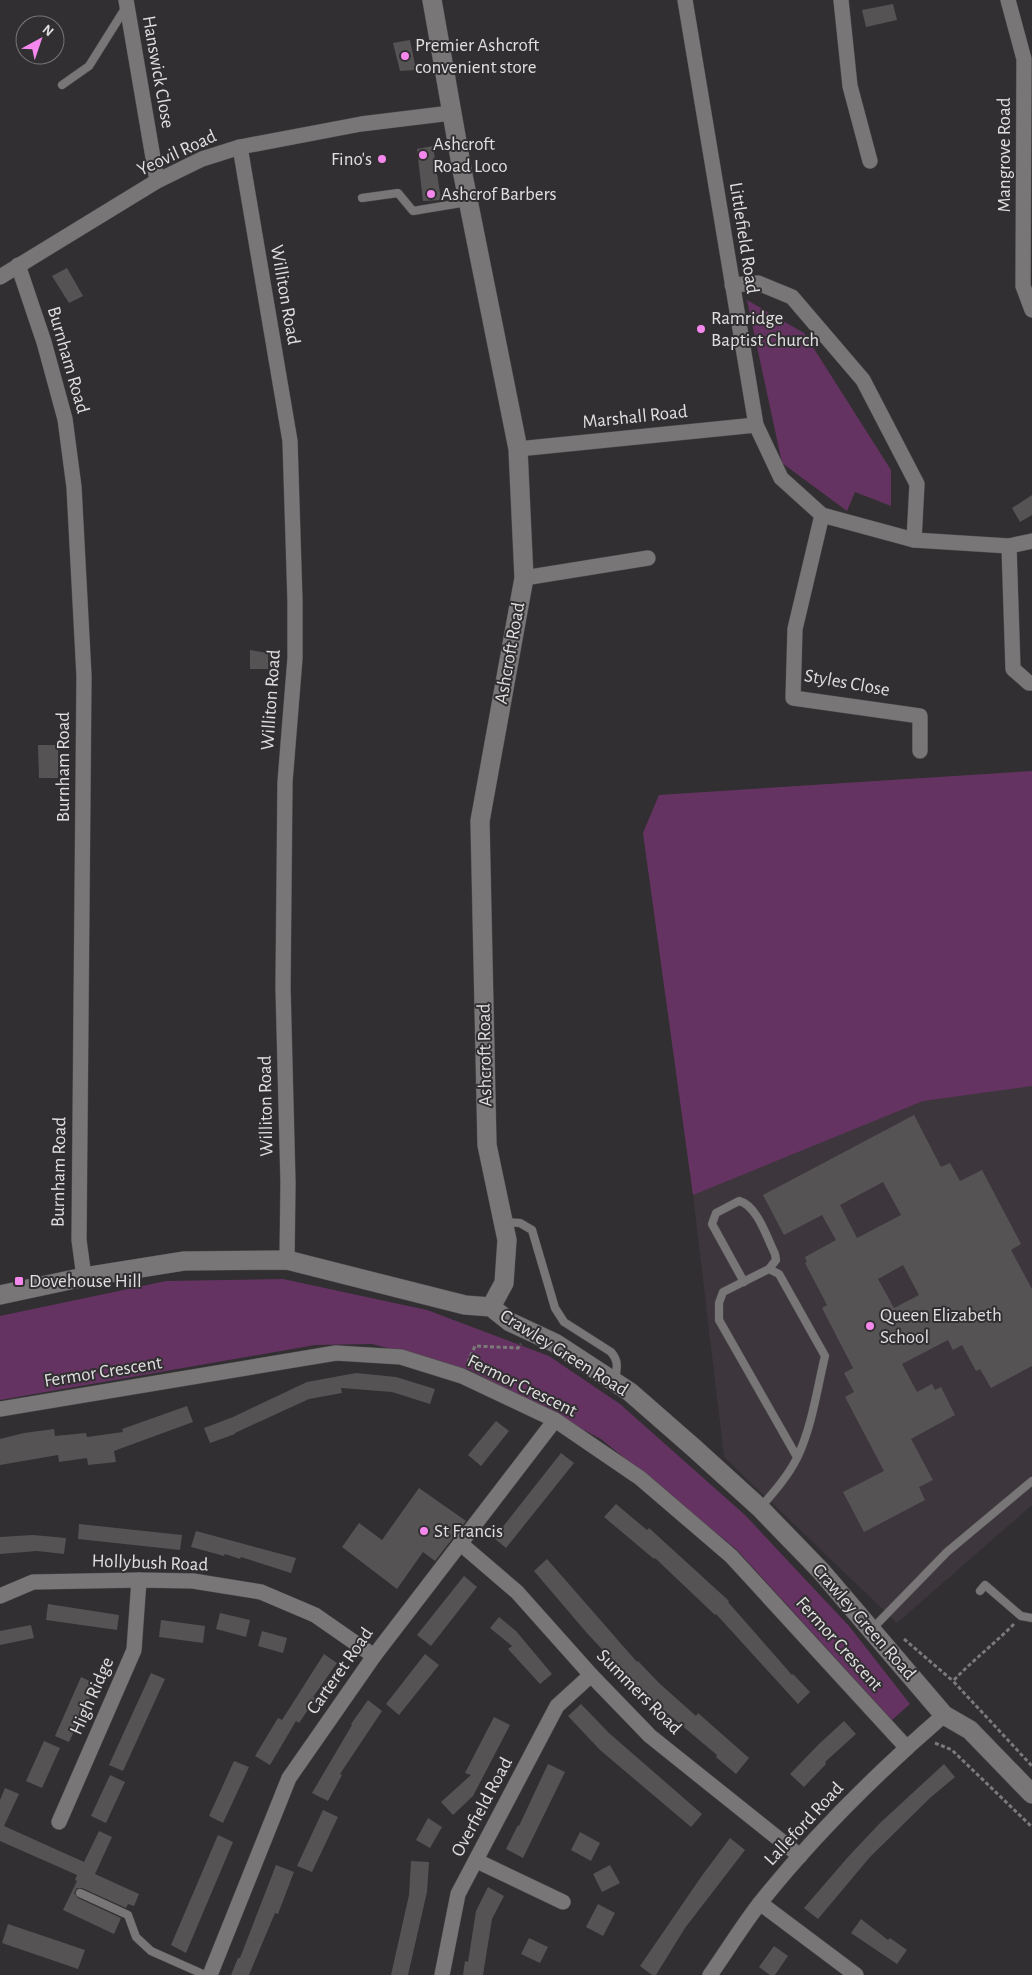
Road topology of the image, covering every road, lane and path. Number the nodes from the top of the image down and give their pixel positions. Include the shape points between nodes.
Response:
1 (432, 0) edge
2 (685, 0) edge
3 (841, 0) edge
4 (1008, 0) edge
5 (126, 4) edge
6 (62, 85) dead end
7 (451, 113) junction
8 (240, 147) junction
9 (870, 161) dead end
10 (157, 181) junction
11 (362, 198) dead end
12 (469, 202) junction
13 (18, 265) junction
14 (0, 277) edge
15 (732, 285) junction
16 (1032, 310) edge
17 (756, 425) junction
18 (518, 449) junction
19 (822, 515) junction
20 (914, 540) junction
21 (1032, 541) edge
22 (1009, 546) junction
23 (648, 558) dead end
24 (524, 578) junction
25 (1032, 683) edge
26 (920, 751) dead end
27 (504, 1222) junction
28 (287, 1260) junction
29 (769, 1269) junction
30 (84, 1277) junction
31 (744, 1282) junction
32 (0, 1295) edge
33 (491, 1307) junction
34 (523, 1342) dead end
35 (462, 1376) junction
36 (614, 1382) junction
37 (0, 1409) edge
38 (555, 1420) junction
39 (797, 1458) junction
40 (1032, 1481) edge
41 (760, 1508) junction
42 (461, 1544) junction
43 (139, 1580) junction
44 (980, 1591) dead end
45 (0, 1596) edge
46 (1021, 1616) junction
47 (1032, 1618) edge
48 (872, 1629) junction
49 (898, 1634) dead end
50 (374, 1656) junction
51 (591, 1675) junction
52 (953, 1681) junction
53 (944, 1715) junction
54 (932, 1742) dead end
55 (906, 1748) junction
56 (1032, 1766) edge
57 (1032, 1794) edge
58 (59, 1822) dead end
59 (1032, 1827) edge
60 (800, 1856) junction
61 (477, 1861) junction
62 (80, 1894) dead end
63 (563, 1902) dead end
64 (760, 1903) junction
65 (205, 1975) edge
66 (210, 1975) edge
67 (442, 1975) edge
68 (710, 1975) edge
69 (856, 1975) edge

1 - 7 street, Ashcroft Road
2 - 15 street, Littlefield Road
3 - 9 street via 850,86
4 - 16 street, Mangrove Road via 1024,59 1023,286
5 - 6 lane via 89,66
5 - 10 street, Hanswick Close
7 - 8 street, Yeovil Road via 362,124
7 - 12 street, Ashcroft Road
8 - 10 street, Yeovil Road via 202,159
8 - 28 street, Williton Road via 290,441 295,658 285,782 283,987
10 - 13 street, Yeovil Road
11 - 12 lane via 398,193 412,211
12 - 18 street, Ashcroft Road
13 - 14 street, Yeovil Road
13 - 30 street, Burnham Road via 65,418 74,486 84,676 78,1240
15 - 17 street, Littlefield Road
15 - 20 street via 758,282 792,297 863,380 917,484
17 - 18 street, Marshall Road
17 - 19 street, Littlefield Road via 781,478
18 - 24 street, Ashcroft Road
19 - 20 street, Littlefield Road
19 - 26 street, Styles Close via 795,629 793,698 920,716
20 - 22 street
21 - 22 street
22 - 25 street via 1013,669
23 - 24 street
24 - 27 street, Ashcroft Road via 480,821 487,1145
27 - 33 street, Ashcroft Road via 507,1240 504,1283
27 - 36 lane via 520,1223 532,1230 556,1308 564,1322 617,1358
28 - 30 street, Crawley Green Road via 184,1261
28 - 33 street, Crawley Green Road via 465,1305
29 - 31 lane
29 - 31 lane via 776,1260 776,1254 752,1208 739,1201 716,1213 712,1224
29 - 39 lane via 779,1274 824,1356
30 - 32 street, Crawley Green Road
31 - 39 lane via 723,1292 719,1320
33 - 36 street, Crawley Green Road via 510,1322 555,1343
34 - 35 path via 518,1348 475,1346
35 - 37 street, Fermor Crescent via 401,1357 336,1353
35 - 38 street, Fermor Crescent
36 - 41 street, Crawley Green Road via 630,1392
38 - 42 street, Carteret Road
38 - 55 street, Fermor Crescent via 640,1478 732,1556
39 - 41 lane via 778,1488
40 - 48 lane via 948,1552
41 - 48 street, Crawley Green Road
42 - 50 street, Carteret Road
42 - 51 street, Summers Road via 517,1592
43 - 45 street, Hollybush Road via 33,1582
43 - 50 street, Hollybush Road via 193,1581 261,1592 315,1616
43 - 58 street, High Ridge via 134,1650
44 - 46 lane via 986,1585
46 - 47 lane
46 - 52 path
48 - 53 street, Crawley Green Road
49 - 52 path
50 - 66 street, Carteret Road via 289,1778
51 - 60 street, Summers Road via 650,1736
51 - 61 street, Overfield Road via 557,1706
52 - 56 path
53 - 55 street, Lalleford Road
53 - 57 street, Crawley Green Road via 970,1730
54 - 59 path via 952,1750
55 - 60 street, Lalleford Road
60 - 64 street, Lalleford Road
61 - 63 street
61 - 67 street, Overfield Road via 458,1894
62 - 65 lane via 128,1915 136,1937 151,1951
64 - 68 street, Lalleford Road
64 - 69 street

